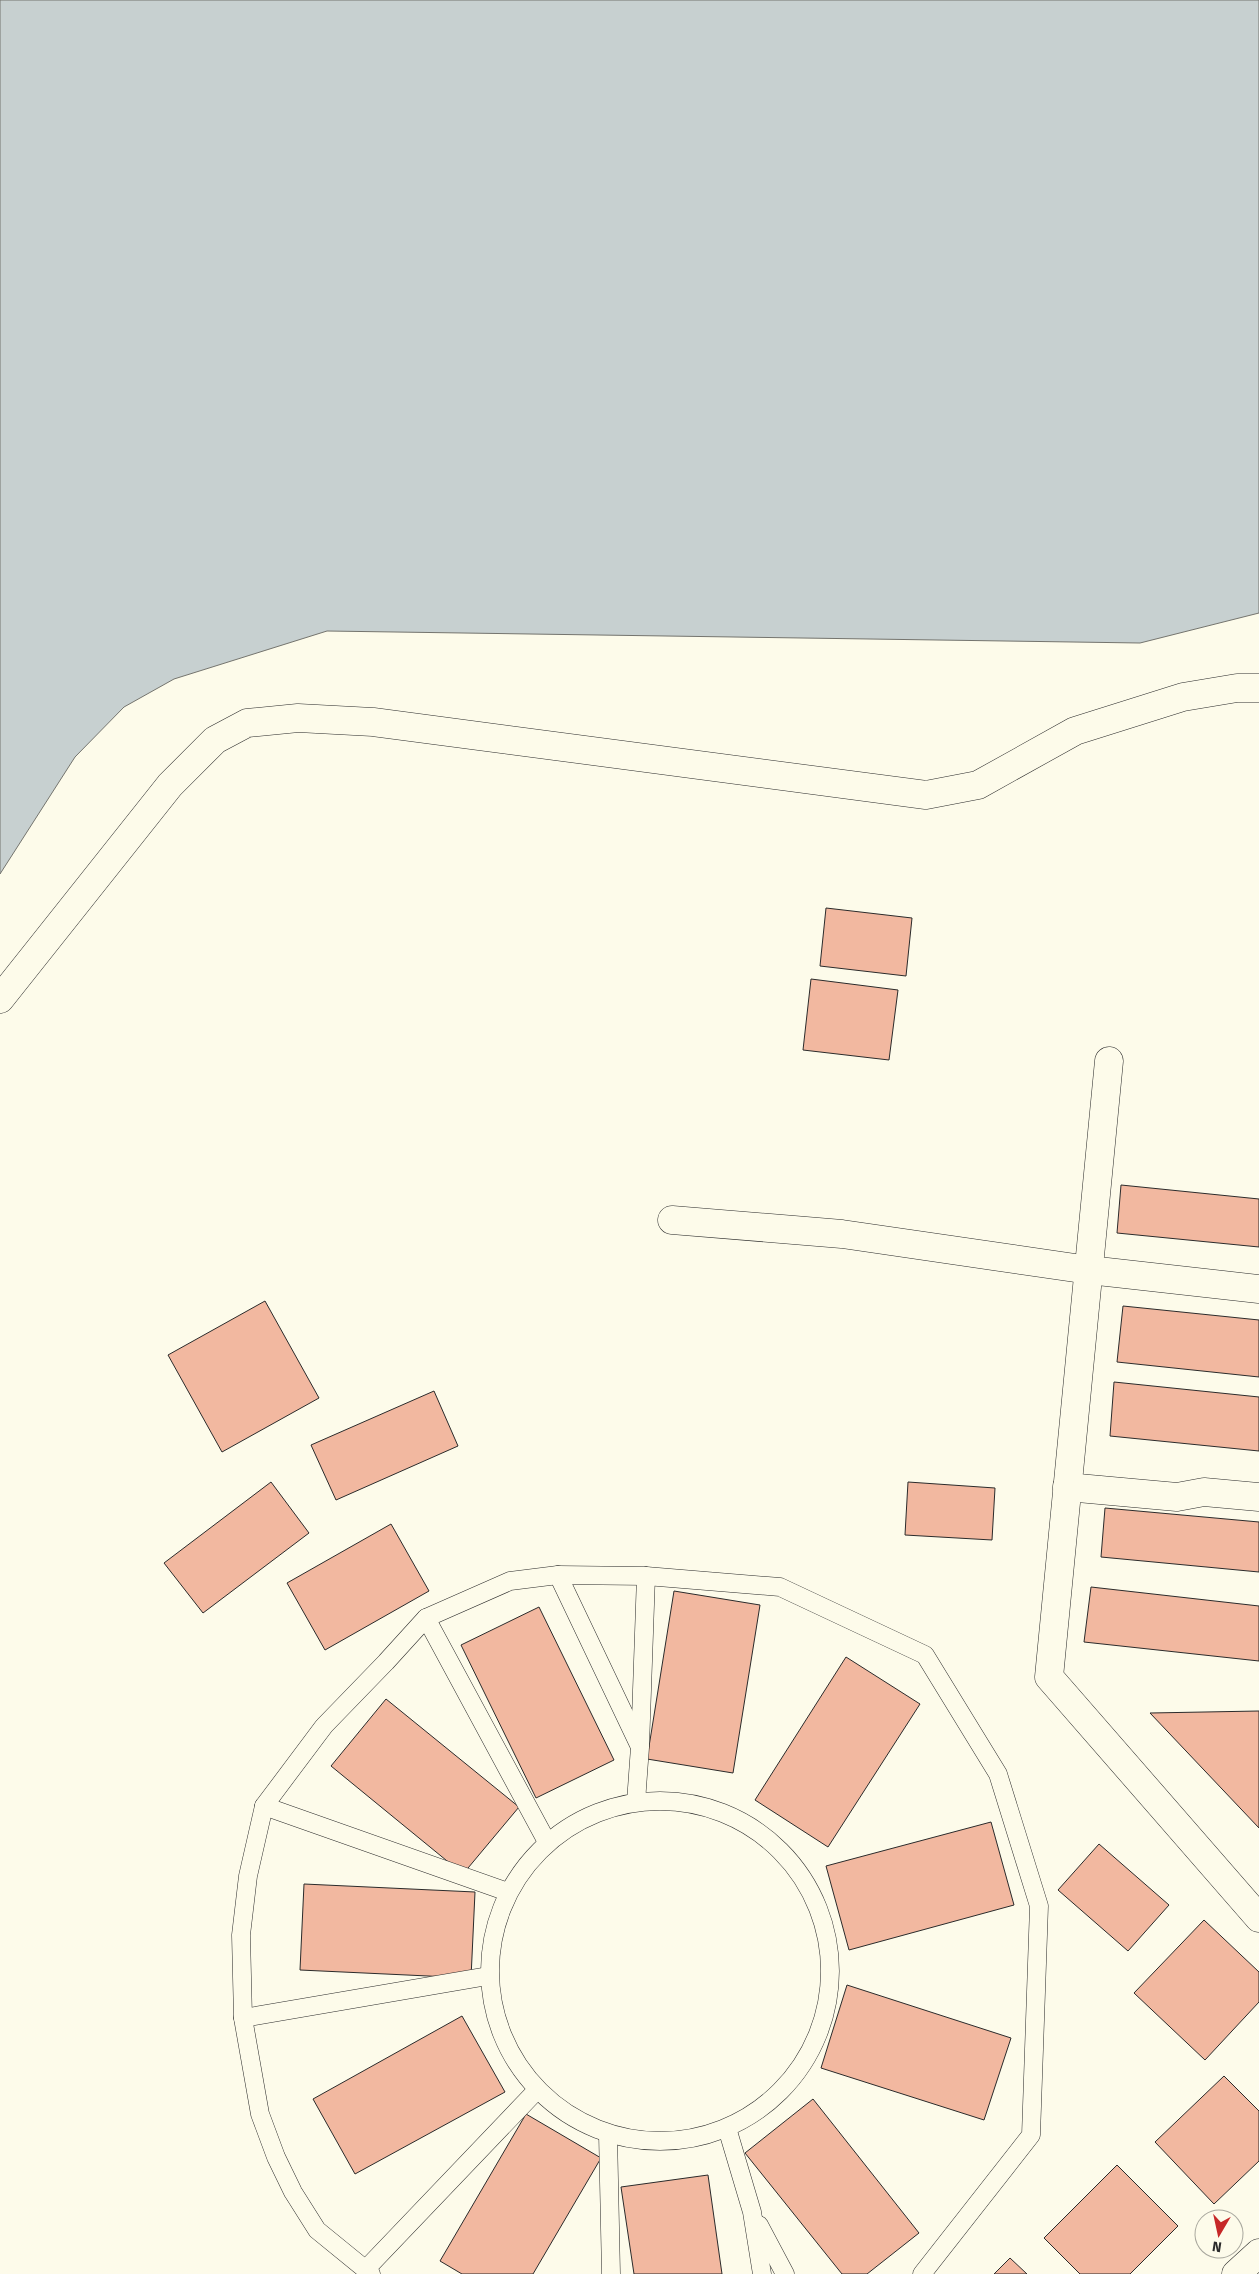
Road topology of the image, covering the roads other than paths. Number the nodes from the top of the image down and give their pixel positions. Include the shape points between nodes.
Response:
1 (1259, 688) edge
2 (0, 999) edge
3 (1109, 1062) dead end
4 (672, 1220) dead end
5 (1088, 1270) junction
6 (1259, 1289) edge
7 (1067, 1486) junction
8 (1259, 1497) edge
9 (558, 1574) junction
10 (646, 1576) junction
11 (426, 1618) junction
12 (640, 1747) junction
13 (636, 1802) junction
14 (264, 1806) junction
15 (547, 1842) junction
16 (508, 1892) junction
17 (1259, 1918) edge
18 (488, 1976) junction
19 (243, 2018) junction
20 (537, 2090) junction
21 (727, 2128) junction
22 (608, 2134) junction
23 (752, 2212) junction
24 (1259, 2253) edge
25 (368, 2271) edge
26 (611, 2274) edge
27 (762, 2274) edge
28 (785, 2274) edge
29 (922, 2274) edge
30 (1236, 2274) edge

1 - 2 street via 1237,688 1183,697 1075,731 978,785 926,795 373,722 298,718 247,723 215,740 170,785
3 - 5 street
4 - 5 street via 842,1234
5 - 6 street
5 - 7 street
7 - 8 street via 1177,1498 1204,1492
7 - 17 street via 1049,1678
9 - 10 lane
9 - 11 lane via 510,1581
9 - 12 lane
10 - 12 lane
10 - 29 lane via 780,1587 925,1655 998,1774 1039,1906 1031,2135
11 - 14 lane via 324,1726
11 - 15 lane
12 - 13 lane
13 - 15 lane via 588,1815
13 - 21 lane via 698,1804 754,1828 799,1871 826,1925 832,1986 815,2046 779,2095
14 - 16 lane
14 - 19 lane via 248,1876 241,1935
15 - 16 lane via 525,1865
16 - 18 lane via 493,1933
18 - 19 lane
18 - 20 lane via 502,2038
19 - 25 lane via 260,2114 288,2184 316,2230
20 - 22 lane via 570,2116
20 - 25 lane
21 - 22 lane via 668,2142
21 - 23 lane
22 - 26 lane
23 - 27 lane
23 - 28 lane
24 - 30 street

